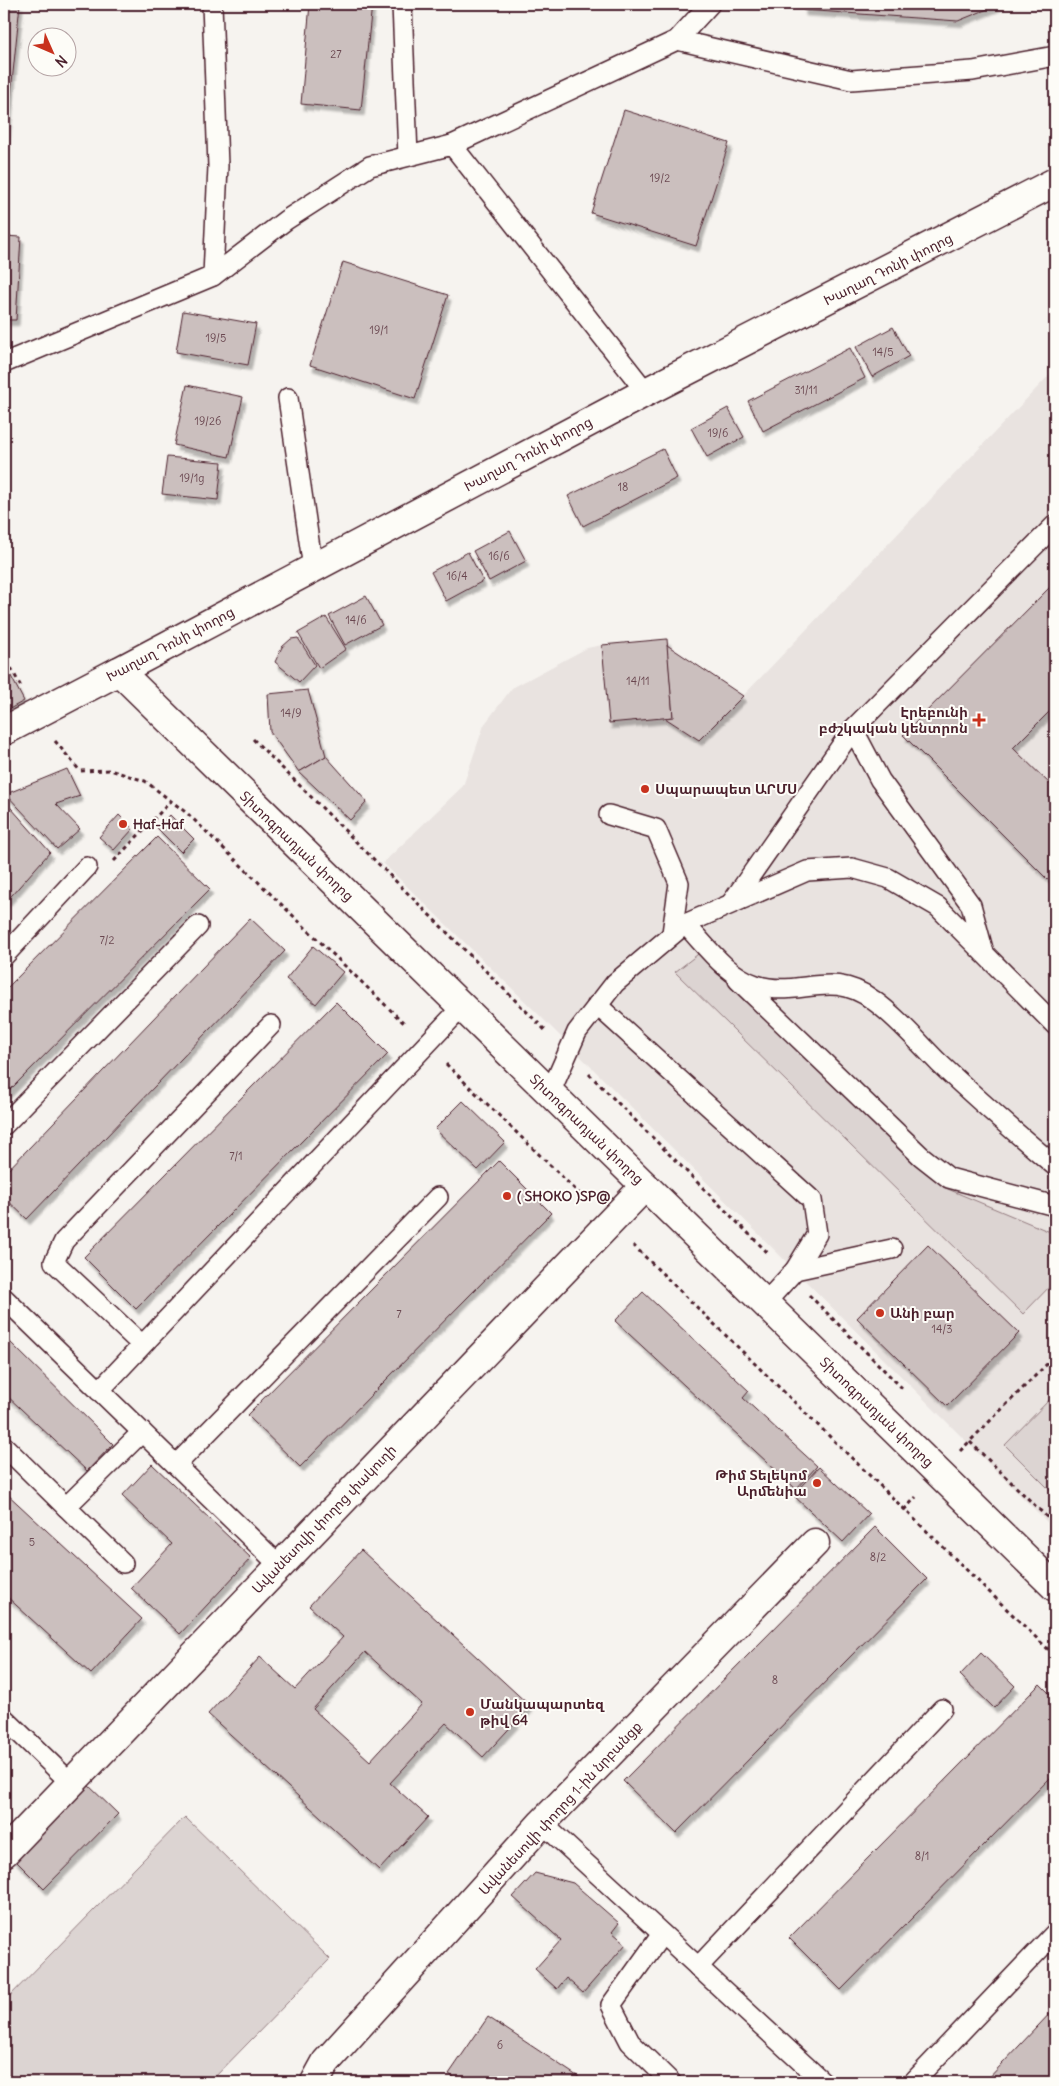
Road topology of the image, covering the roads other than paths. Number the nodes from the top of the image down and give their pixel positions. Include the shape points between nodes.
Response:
1 (212, 4) edge
2 (402, 4) edge
3 (710, 4) edge
4 (677, 40) junction
5 (1055, 56) edge
6 (452, 145) junction
7 (408, 156) junction
8 (1055, 182) edge
9 (212, 276) junction
10 (4, 363) edge
11 (646, 392) junction
12 (288, 398) dead end
13 (1055, 525) edge
14 (313, 568) junction
15 (119, 671) junction
16 (853, 729) junction
17 (4, 731) edge
18 (610, 815) dead end
19 (87, 867) road end
20 (732, 902) junction
21 (198, 926) dead end
22 (679, 929) junction
23 (984, 954) junction
24 (4, 956) edge
25 (728, 970) junction
26 (597, 1005) junction
27 (461, 1008) junction
28 (271, 1025) dead end
29 (1055, 1025) edge
30 (550, 1093) junction
31 (4, 1125) edge
32 (1055, 1166) edge
33 (645, 1186) junction
34 (438, 1197) dead end
35 (1055, 1206) edge
36 (892, 1248) dead end
37 (795, 1270) junction
38 (4, 1298) edge
39 (765, 1303) junction
40 (142, 1345) junction
41 (99, 1391) junction
42 (142, 1432) junction
43 (4, 1446) edge
44 (176, 1465) junction
45 (66, 1507) junction
46 (815, 1543) dead end
47 (123, 1563) dead end
48 (280, 1566) junction
49 (1055, 1587) edge
50 (942, 1709) dead end
51 (4, 1718) edge
52 (71, 1783) junction
53 (542, 1823) junction
54 (4, 1853) edge
55 (1055, 1933) edge
56 (662, 1934) junction
57 (698, 1967) junction
58 (315, 2082) edge
59 (671, 2082) edge
60 (823, 2082) edge
61 (913, 2082) edge

1 - 9 lane via 218,166
2 - 7 lane
3 - 4 lane
4 - 5 lane via 851,80 973,71
4 - 6 lane
6 - 7 lane
6 - 11 lane
7 - 9 lane via 370,166 286,220
8 - 11 street, Խաղաղ Դոնի փողոց
9 - 10 lane
11 - 14 street, Խաղաղ Դոնի փողոց
12 - 14 lane
13 - 16 lane
14 - 15 street, Խաղաղ Դոնի փողոց
15 - 17 street, Խաղաղ Դոնի փողոց
15 - 27 street, Տիտոգրադյան փողոց
16 - 20 lane
16 - 23 lane via 880,780 971,905
18 - 22 lane via 656,829 679,883
19 - 24 lane
20 - 22 lane
20 - 23 lane via 807,872 852,868 888,878 938,907
21 - 31 lane
22 - 25 lane
22 - 26 lane via 615,983
23 - 29 lane
25 - 32 lane via 756,985 787,989 825,983 848,985 874,1000 990,1112
25 - 35 lane via 921,1156 949,1178
26 - 30 lane via 577,1032
26 - 37 lane via 812,1200 817,1234
27 - 30 street, Տիտոգրադյան փողոց
27 - 40 lane
28 - 40 lane via 64,1240 54,1262
30 - 33 street, Տիտոգրադյան փողոց
33 - 39 street, Տիտոգրադյան փողոց
33 - 48 street, Ավանեսովի փողոց փակուղի
34 - 44 lane
36 - 37 lane
37 - 39 lane
38 - 41 lane
39 - 49 street, Տիտոգրադյան փողոց
40 - 41 lane
41 - 42 lane
42 - 44 lane
42 - 45 lane
43 - 45 lane
44 - 48 lane
45 - 47 lane
46 - 53 street, Ավանեսովի փողոց 1-ին նրբանցք
48 - 52 street, Ավանեսովի փողոց փակուղի
50 - 57 lane
51 - 52 lane
52 - 54 street, Ավանեսովի փողոց փակուղի
53 - 56 lane
53 - 58 street, Ավանեսովի փողոց 1-ին նրբանցք via 326,2062
55 - 61 lane
56 - 57 lane
56 - 59 lane via 611,2005 630,2042
57 - 60 lane

